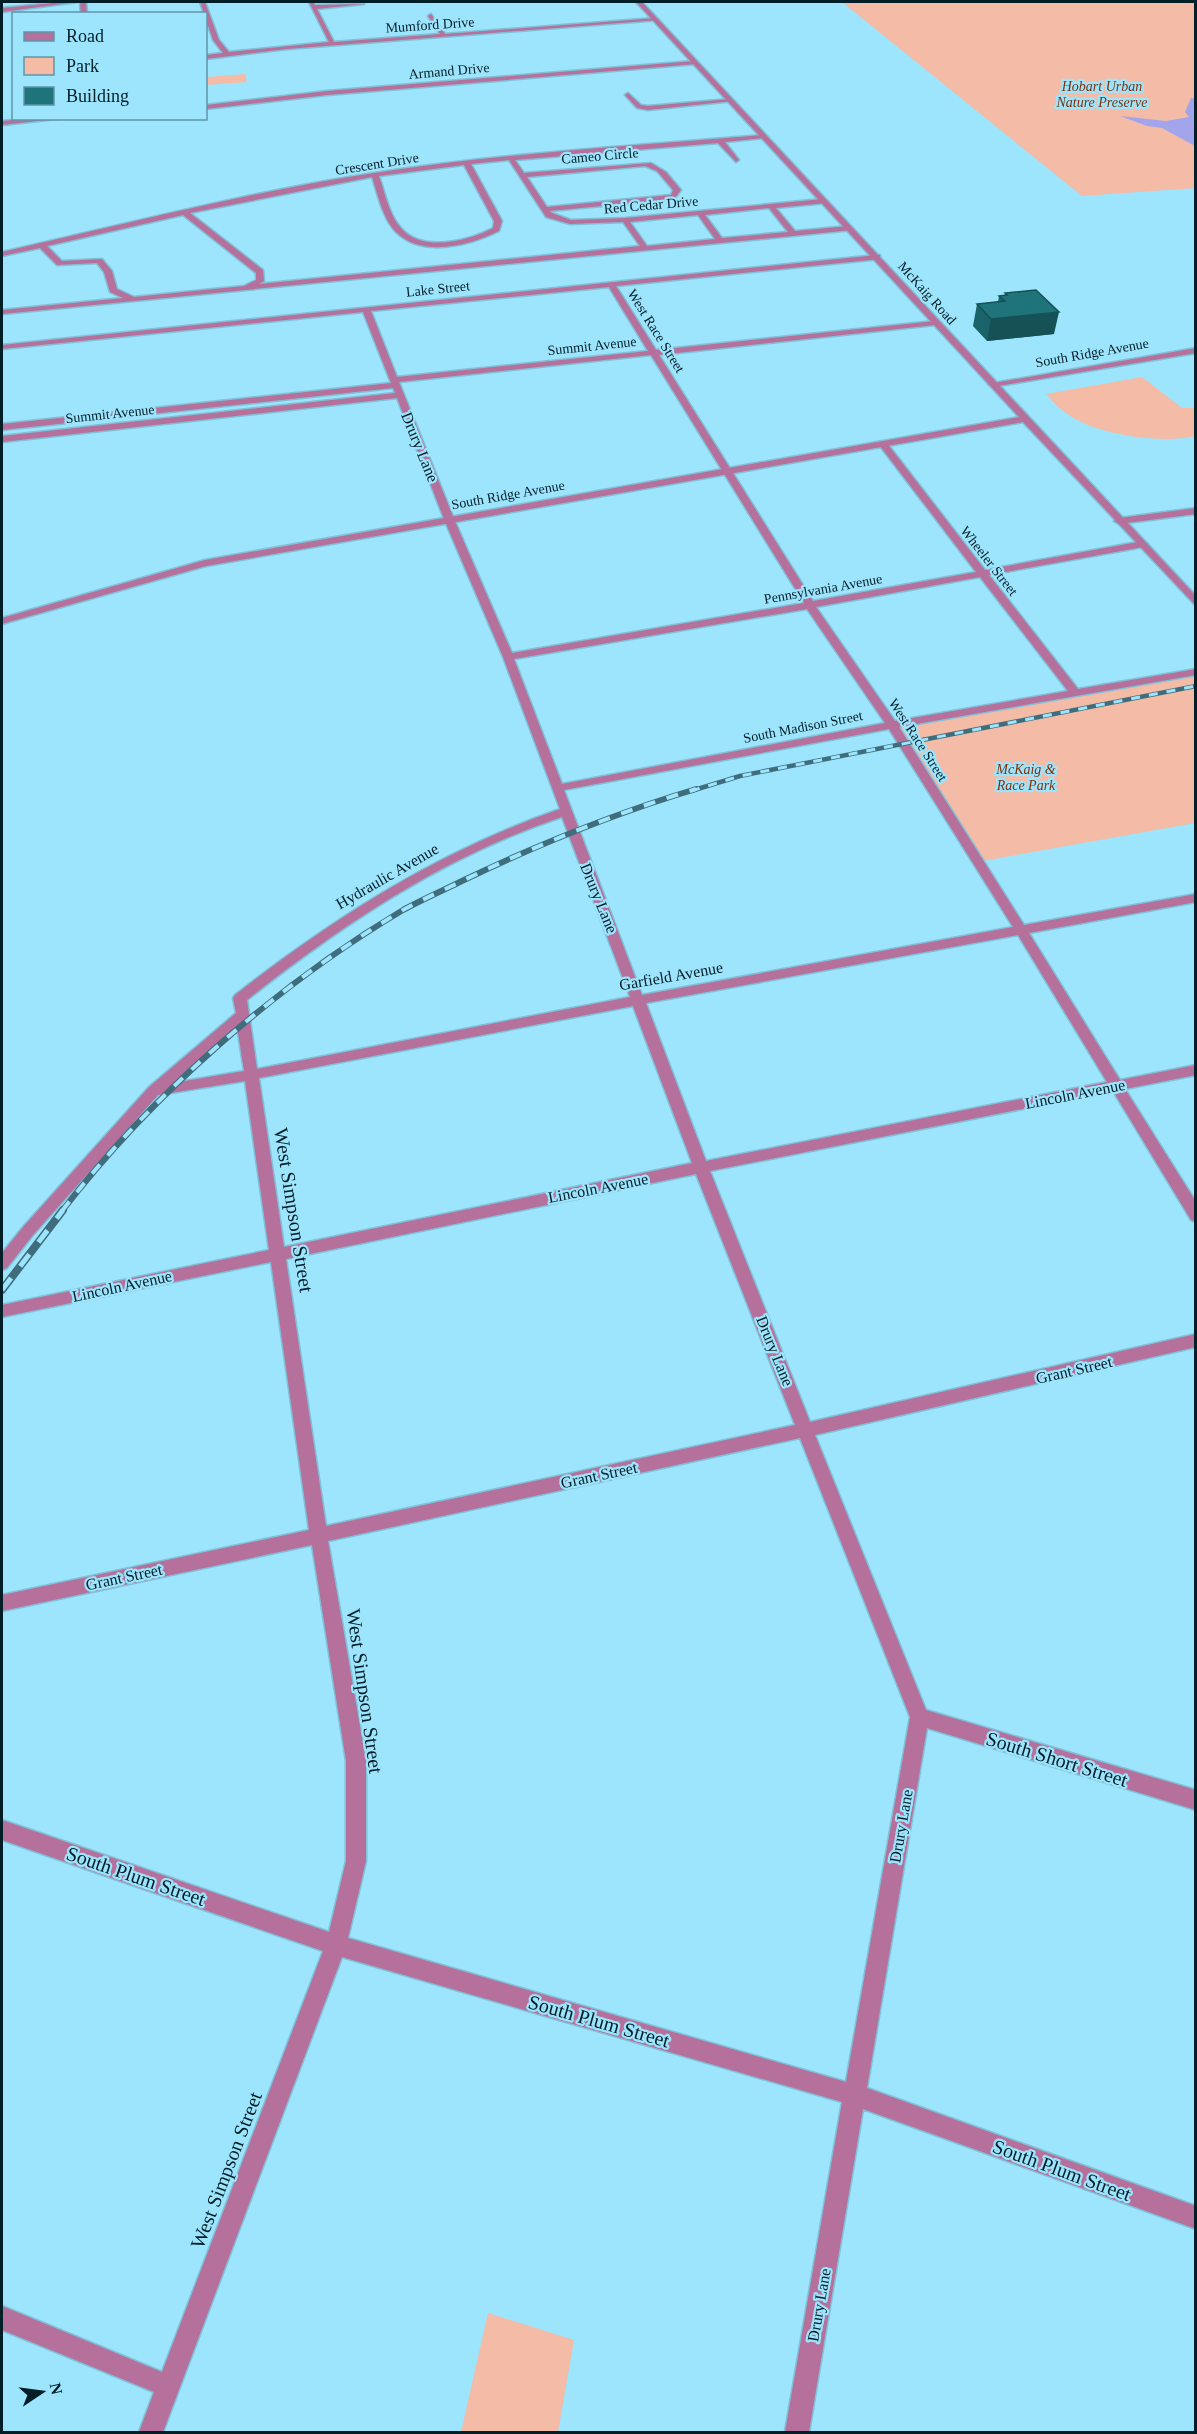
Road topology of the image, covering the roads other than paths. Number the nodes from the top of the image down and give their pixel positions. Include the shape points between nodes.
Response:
1 (74, 2) edge
2 (639, 2) edge
3 (312, 4) edge
4 (361, 4) dead end
5 (2, 10) edge
6 (207, 16) edge
7 (431, 16) dead end
8 (656, 20) junction
9 (444, 36) junction
10 (332, 43) junction
11 (227, 54) junction
12 (207, 57) edge
13 (694, 63) junction
14 (628, 95) dead end
15 (730, 101) junction
16 (207, 107) edge
17 (38, 120) edge
18 (2, 123) edge
19 (762, 137) junction
20 (720, 141) junction
21 (512, 160) junction
22 (736, 160) dead end
23 (467, 164) junction
24 (375, 175) junction
25 (521, 175) junction
26 (823, 201) junction
27 (771, 206) junction
28 (544, 209) junction
29 (699, 212) junction
30 (185, 213) junction
31 (625, 220) junction
32 (849, 228) junction
33 (793, 233) junction
34 (720, 241) junction
35 (463, 243) junction
36 (42, 245) junction
37 (646, 249) junction
38 (2, 254) edge
39 (877, 257) junction
40 (468, 265) junction
41 (610, 284) junction
42 (246, 287) junction
43 (134, 298) junction
44 (366, 310) junction
45 (2, 312) edge
46 (935, 322) junction
47 (2, 347) edge
48 (1196, 350) edge
49 (651, 353) junction
50 (395, 382) junction
51 (992, 384) junction
52 (400, 395) junction
53 (1024, 419) junction
54 (2, 427) edge
55 (2, 439) edge
56 (883, 444) junction
57 (726, 470) junction
58 (1196, 511) edge
59 (449, 519) junction
60 (1119, 521) junction
61 (1143, 544) junction
62 (981, 574) junction
63 (1196, 603) edge
64 (810, 605) junction
65 (2, 621) edge
66 (508, 657) junction
67 (1196, 672) edge
68 (1076, 694) junction
69 (892, 725) junction
70 (558, 788) junction
71 (567, 811) junction
72 (1196, 898) edge
73 (1021, 930) junction
74 (639, 1000) junction
75 (241, 1006) junction
76 (1196, 1070) edge
77 (250, 1075) junction
78 (1117, 1086) junction
79 (154, 1091) junction
80 (701, 1167) junction
81 (1196, 1216) edge
82 (278, 1253) junction
83 (2, 1264) edge
84 (2, 1311) edge
85 (1196, 1340) edge
86 (807, 1429) junction
87 (319, 1537) junction
88 (2, 1603) edge
89 (919, 1717) junction
90 (1196, 1800) edge
91 (2, 1830) edge
92 (336, 1945) junction
93 (855, 2095) junction
94 (1196, 2218) edge
95 (2, 2318) edge
96 (168, 2386) junction
97 (151, 2433) edge
98 (797, 2433) edge

1 - 5 street
2 - 8 street, McKaig Road
3 - 4 street
3 - 10 street
6 - 11 street via 216,40
7 - 9 street
8 - 9 street, Mumford Drive
8 - 13 street, McKaig Road
9 - 10 street, Mumford Drive
10 - 11 street, Mumford Drive
11 - 12 street, Mumford Drive
13 - 15 street, McKaig Road
13 - 16 street, Armand Drive via 327,93
14 - 15 street via 639,107 648,108
15 - 19 street, McKaig Road
17 - 18 street
19 - 20 street, Crescent Drive
19 - 26 street, McKaig Road
20 - 21 street, Crescent Drive
20 - 22 street
21 - 23 street, Crescent Drive
21 - 25 street, Red Cedar Drive
23 - 24 street, Crescent Drive
23 - 35 street via 498,221 496,229 484,237
24 - 30 street, Crescent Drive
24 - 35 street via 397,230 410,239 427,243
25 - 28 street, Red Cedar Drive
25 - 28 street, Cameo Circle via 654,165 677,190 674,197
26 - 27 street, Red Cedar Drive
26 - 32 street, McKaig Road
27 - 29 street, Red Cedar Drive
27 - 33 street
28 - 31 street, Red Cedar Drive via 549,215 570,222
29 - 31 street, Red Cedar Drive
29 - 34 street
30 - 36 street, Crescent Drive
30 - 42 street via 260,272 260,281
31 - 37 street
32 - 33 street
32 - 39 street, McKaig Road
33 - 34 street
34 - 37 street
35 - 40 street
36 - 38 street, Crescent Drive
36 - 43 street via 60,263 99,261 108,271 113,290
37 - 40 street
39 - 41 street, Lake Street
39 - 46 street, McKaig Road
40 - 42 street
41 - 44 street, Lake Street
41 - 49 street, West Race Street
42 - 43 street
43 - 45 street
44 - 47 street, Lake Street
44 - 50 street, Drury Lane
46 - 49 street, Summit Avenue
46 - 51 street, McKaig Road
48 - 51 street, South Ridge Avenue
49 - 50 street, Summit Avenue
49 - 57 street, West Race Street
50 - 52 street, Drury Lane
50 - 54 street, Summit Avenue
51 - 53 street, McKaig Road
52 - 55 street, Summit Avenue
52 - 59 street, Drury Lane
53 - 56 street, South Ridge Avenue
53 - 60 street, McKaig Road
56 - 57 street, South Ridge Avenue
56 - 62 street, Wheeler Street
57 - 59 street, South Ridge Avenue
57 - 64 street, West Race Street
58 - 60 street
59 - 65 street, South Ridge Avenue via 205,563
59 - 66 street, Drury Lane
60 - 61 street, McKaig Road
61 - 62 street, Pennsylvania Avenue
61 - 63 street, McKaig Road
62 - 64 street, Pennsylvania Avenue
62 - 68 street, Wheeler Street
64 - 66 street, Pennsylvania Avenue
64 - 69 street, West Race Street
66 - 70 street, Drury Lane
67 - 68 street, South Madison Street
68 - 69 street, South Madison Street
69 - 70 street, South Madison Street
69 - 73 street, West Race Street
70 - 71 street, Drury Lane
71 - 74 street, Drury Lane
71 - 75 street, Hydraulic Avenue via 506,833 358,912 282,965
72 - 73 street, Garfield Avenue
73 - 74 street, Garfield Avenue
73 - 78 street, West Race Street
74 - 77 street, Garfield Avenue
74 - 80 street, Drury Lane
75 - 77 street, West Simpson Street
75 - 79 street, Hydraulic Avenue
76 - 78 street, Lincoln Avenue
77 - 79 street, Garfield Avenue
77 - 82 street, West Simpson Street
78 - 80 street, Lincoln Avenue
78 - 81 street, West Race Street
79 - 83 street, Hydraulic Avenue
80 - 82 street, Lincoln Avenue
80 - 86 street, Drury Lane
82 - 84 street, Lincoln Avenue
82 - 87 street, West Simpson Street
85 - 86 street, Grant Street
86 - 87 street, Grant Street
86 - 89 street, Drury Lane
87 - 88 street, Grant Street
87 - 92 street, West Simpson Street via 356,1761 356,1861
89 - 90 street, South Short Street
89 - 93 street, Drury Lane
91 - 92 street, South Plum Street
92 - 93 street, South Plum Street
92 - 96 street, West Simpson Street
93 - 94 street, South Plum Street
93 - 98 street, Drury Lane
95 - 96 street
96 - 97 street, West Simpson Street

